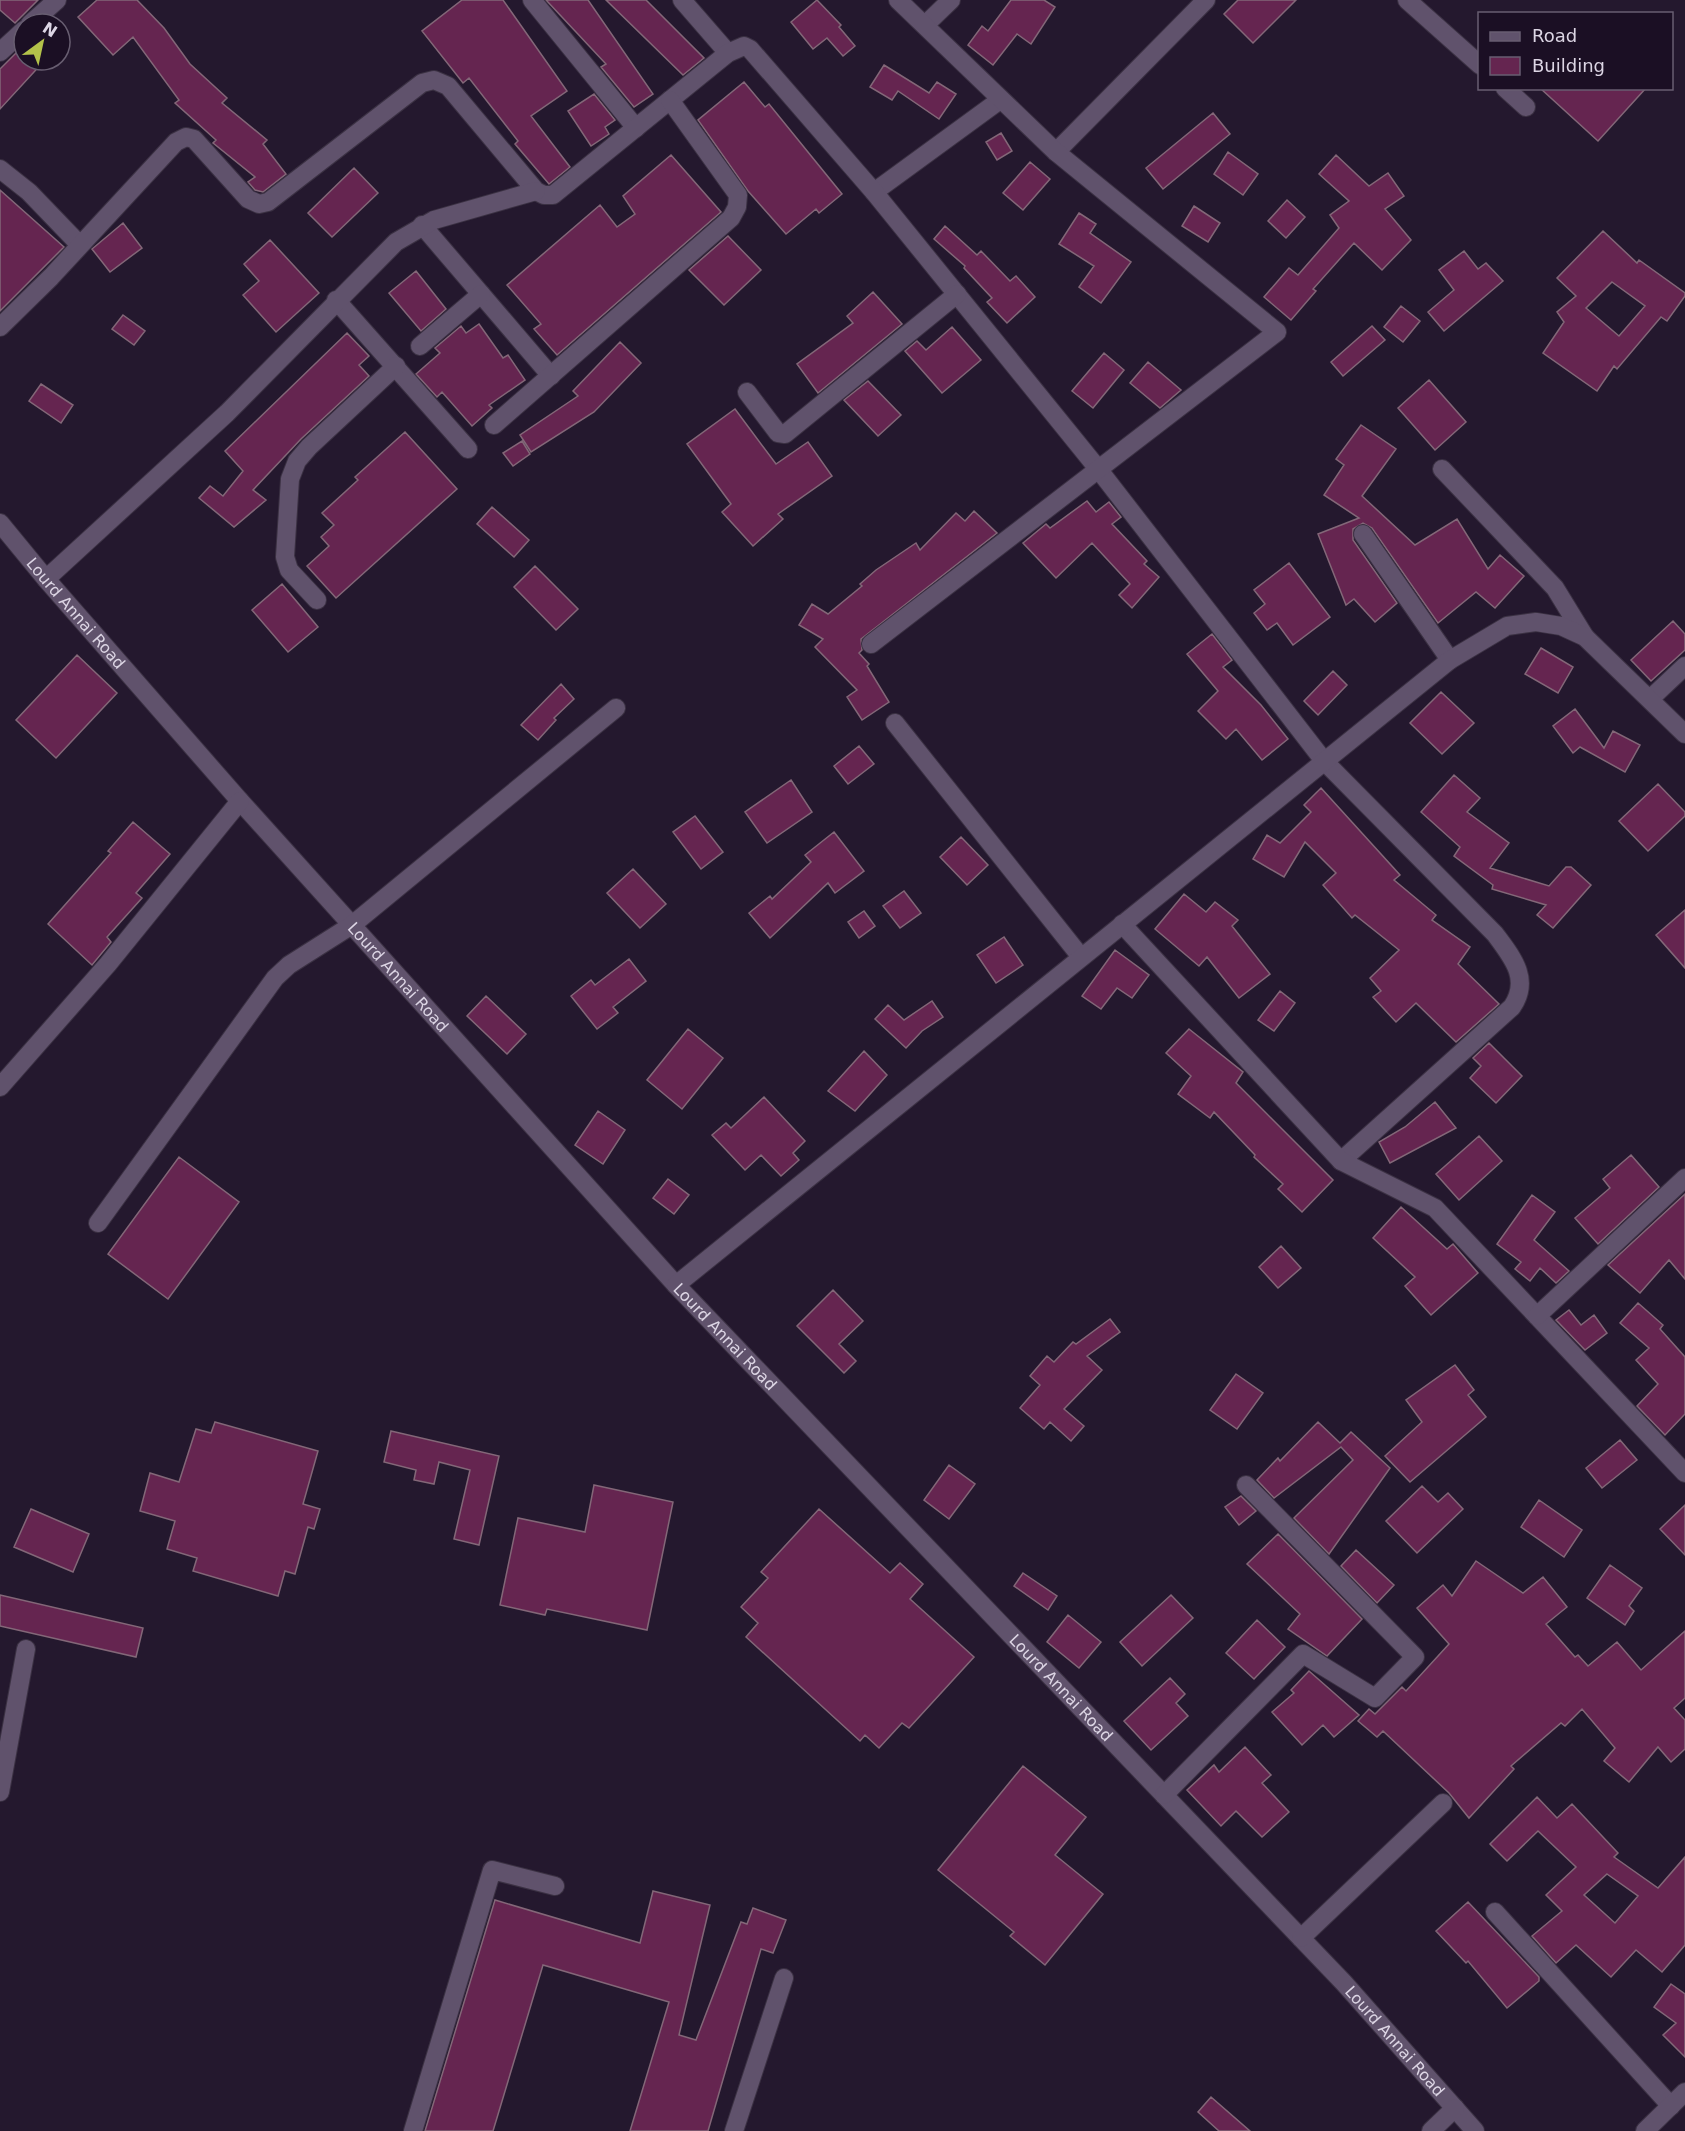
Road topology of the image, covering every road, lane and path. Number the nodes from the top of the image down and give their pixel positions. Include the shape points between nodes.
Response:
1 (57, 0) edge
2 (532, 0) edge
3 (682, 0) edge
4 (898, 0) edge
5 (951, 0) edge
6 (1206, 0) edge
7 (1407, 0) edge
8 (44, 12) edge
9 (925, 25) junction
10 (12, 41) edge
11 (0, 52) edge
12 (728, 53) junction
13 (1478, 64) edge
14 (1507, 90) edge
15 (670, 100) junction
16 (1000, 100) junction
17 (1526, 107) dead end
18 (636, 128) junction
19 (1056, 152) junction
20 (0, 170) edge
21 (536, 191) junction
22 (874, 192) junction
23 (422, 225) junction
24 (79, 244) junction
25 (481, 294) junction
26 (957, 294) junction
27 (336, 300) junction
28 (0, 327) edge
29 (420, 346) dead end
30 (396, 366) junction
31 (551, 376) junction
32 (747, 392) dead end
33 (494, 425) dead end
34 (468, 449) dead end
35 (1442, 469) dead end
36 (1099, 470) junction
37 (0, 523) edge
38 (1363, 534) dead end
39 (45, 579) junction
40 (317, 600) dead end
41 (1585, 637) junction
42 (871, 644) dead end
43 (1450, 660) junction
44 (1685, 666) edge
45 (1650, 699) junction
46 (616, 708) dead end
47 (896, 723) dead end
48 (1685, 734) edge
49 (1324, 761) junction
50 (240, 801) junction
51 (1122, 924) junction
52 (352, 925) junction
53 (1081, 957) junction
54 (0, 1087) edge
55 (1341, 1161) junction
56 (1685, 1178) edge
57 (98, 1223) dead end
58 (676, 1285) junction
59 (1537, 1316) junction
60 (1685, 1473) edge
61 (1246, 1485) dead end
62 (26, 1649) dead end
63 (0, 1792) edge
64 (1164, 1795) junction
65 (1443, 1803) dead end
66 (555, 1886) dead end
67 (1495, 1912) dead end
68 (1301, 1938) junction
69 (784, 1978) dead end
70 (1685, 2092) edge
71 (1671, 2106) junction
72 (1455, 2108) junction
73 (412, 2131) edge
74 (734, 2131) edge
75 (1431, 2131) edge
76 (1475, 2131) edge
77 (1645, 2131) edge

1 - 8 street
2 - 18 street
3 - 12 street
4 - 9 street
5 - 9 street
6 - 19 street
7 - 13 street
9 - 16 street
10 - 11 street
12 - 15 street
12 - 22 street via 744,46 758,55
14 - 17 street
15 - 18 street
15 - 31 street via 738,195 737,207 721,229
16 - 19 street
16 - 22 street
18 - 21 street via 553,195
19 - 36 street via 1277,332
20 - 24 street via 29,192
21 - 23 street
21 - 24 street via 448,86 434,80 422,83 268,202 259,204 248,199 194,139 186,137 176,142
22 - 26 street
23 - 25 street
23 - 27 street via 396,242
24 - 28 street
25 - 29 street
25 - 31 street
26 - 32 street via 785,434 778,432
26 - 36 street
27 - 30 street
27 - 39 street via 227,413
30 - 34 street
30 - 40 street via 309,447 297,461 290,479 285,557 289,570
31 - 33 street
35 - 41 street via 1556,588
36 - 42 street
36 - 49 street
37 - 39 street, Lourd Annai Road
38 - 43 street
39 - 50 street, Lourd Annai Road
41 - 43 street via 1561,626 1536,622 1507,626
41 - 45 street
43 - 49 street
44 - 45 street
45 - 48 street
46 - 52 street
47 - 53 street
49 - 51 street
49 - 55 street via 1495,934 1520,972 1521,985 1512,1007
50 - 52 street, Lourd Annai Road
50 - 54 street via 108,964
51 - 53 street
51 - 55 street
52 - 57 street via 275,978
52 - 58 street, Lourd Annai Road
53 - 58 street
55 - 59 street via 1435,1208
56 - 59 street
58 - 64 street, Lourd Annai Road
59 - 60 street
61 - 64 street via 1415,1657 1376,1698 1303,1654
62 - 63 street
64 - 68 street, Lourd Annai Road
65 - 68 street
66 - 73 street via 492,1870
67 - 71 street
68 - 72 street, Lourd Annai Road
69 - 74 street
70 - 71 street
71 - 77 street
72 - 75 street
72 - 76 street, Lourd Annai Road

